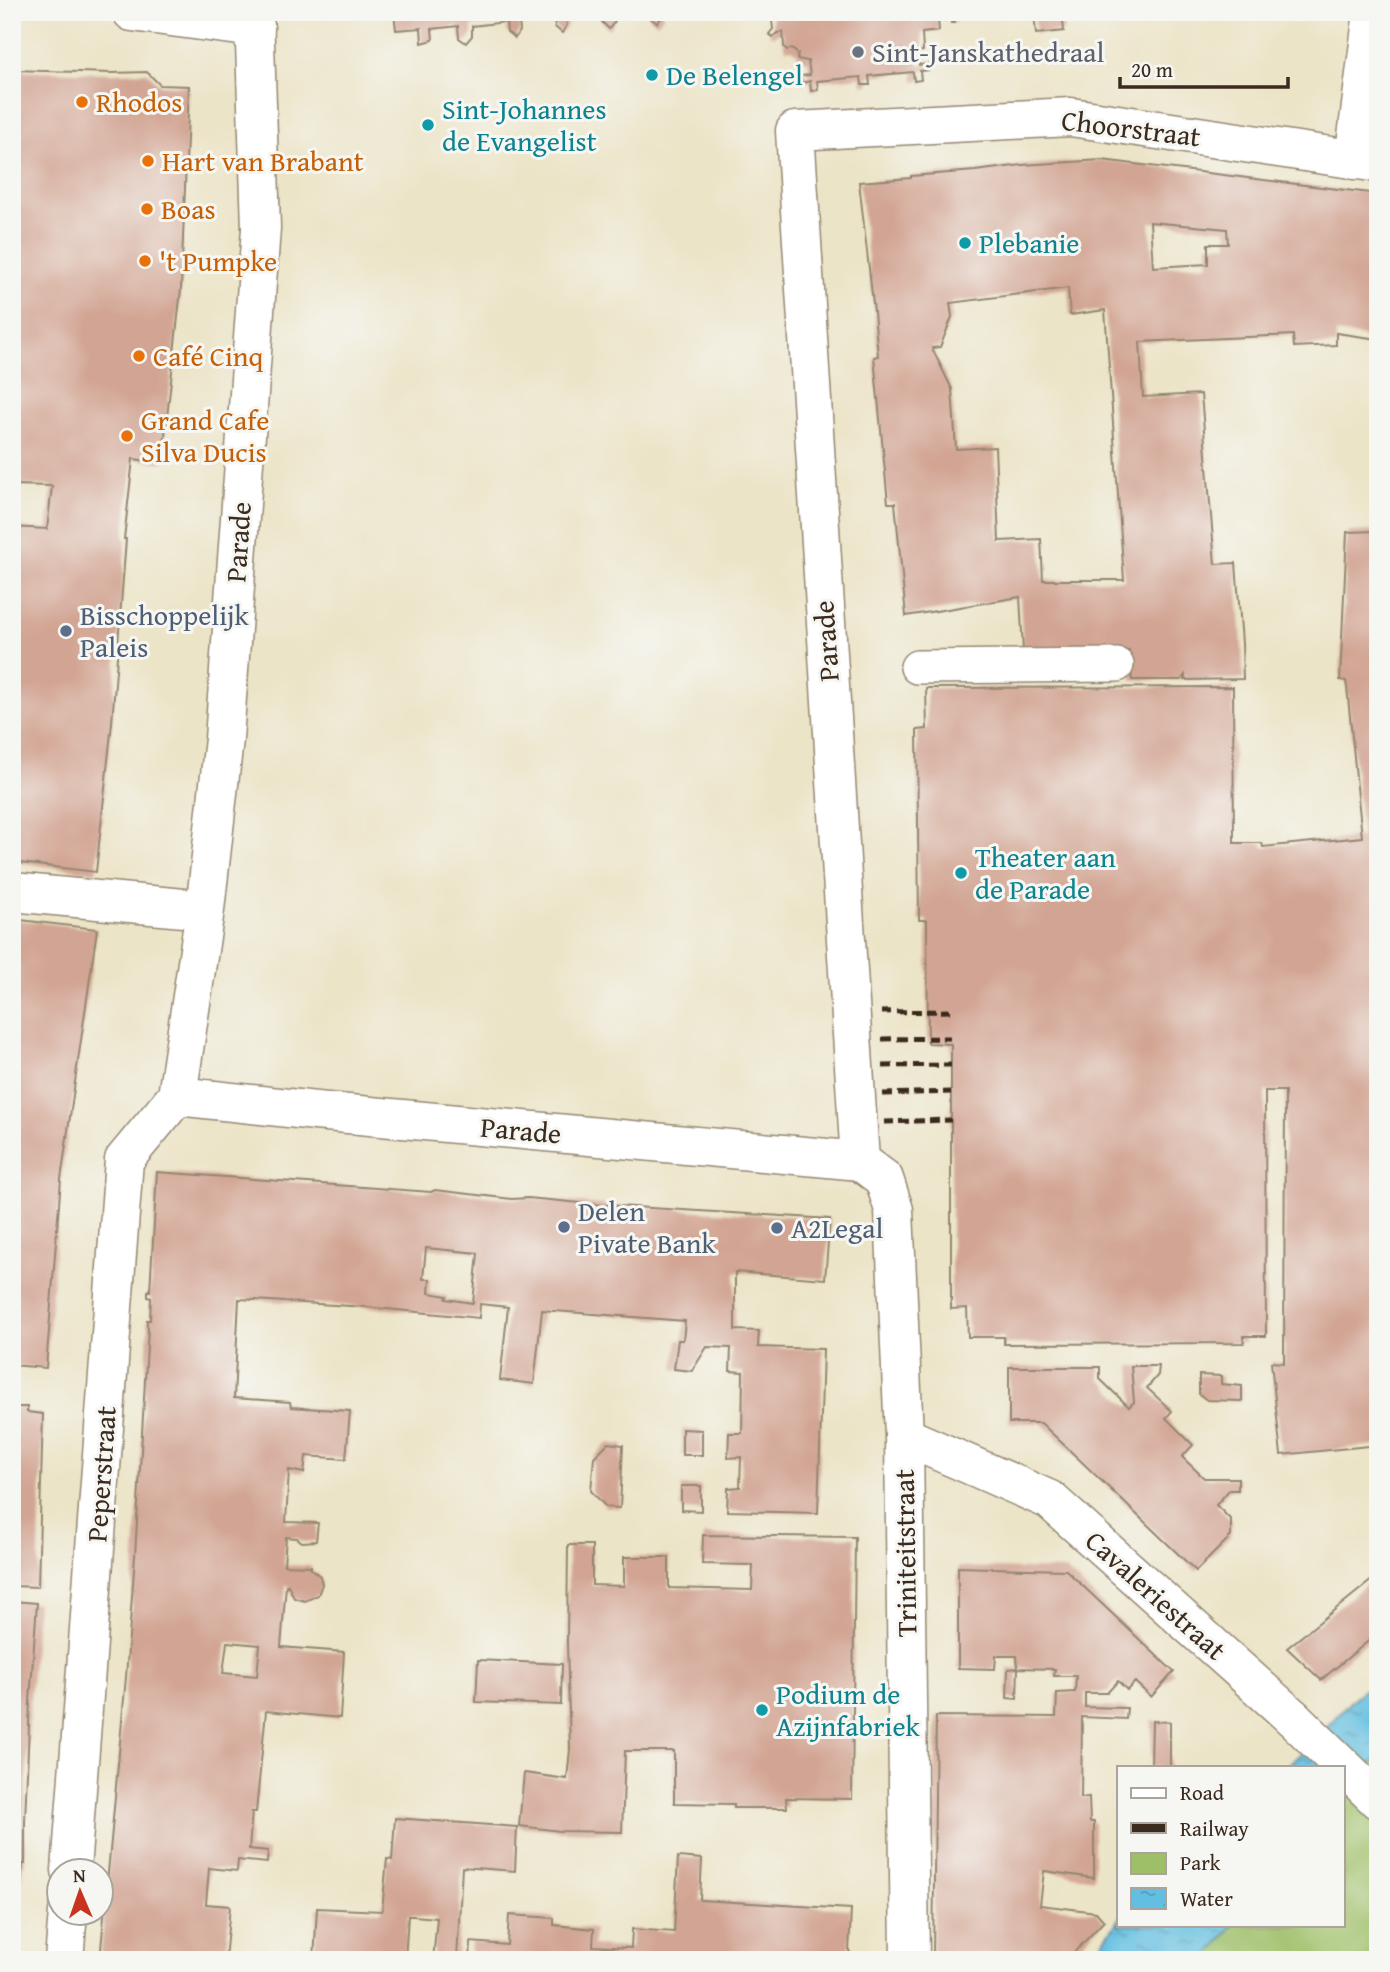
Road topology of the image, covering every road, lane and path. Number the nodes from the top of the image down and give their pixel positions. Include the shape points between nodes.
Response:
1 (132, 12) edge
2 (1373, 12) edge
3 (255, 20) edge
4 (841, 130) joint
5 (1366, 161) edge
6 (1116, 665) dead end
7 (918, 667) dead end
8 (12, 892) edge
9 (205, 910) junction
10 (177, 1096) junction
11 (860, 1161) junction
12 (904, 1436) junction
13 (1343, 1766) edge
14 (1344, 1767) edge
15 (1377, 1799) edge
16 (72, 1856) edge
17 (67, 1926) edge
18 (64, 1960) edge
19 (910, 1960) edge

1 - 3 street
2 - 5 street
3 - 9 street, Parade via 261,228 224,739
4 - 5 street, Choorstraat via 1071,117
4 - 11 street, Parade via 795,131
6 - 7 lane
8 - 9 street
9 - 10 street, Parade
10 - 11 street, Parade
10 - 16 street, Peperstraat via 124,1160
11 - 12 street, Triniteitstraat via 884,1179 894,1210
12 - 13 street, Cavaleriestraat via 1050,1500
12 - 19 street, Triniteitstraat
14 - 15 street, Cavaleriestraat
17 - 18 street

